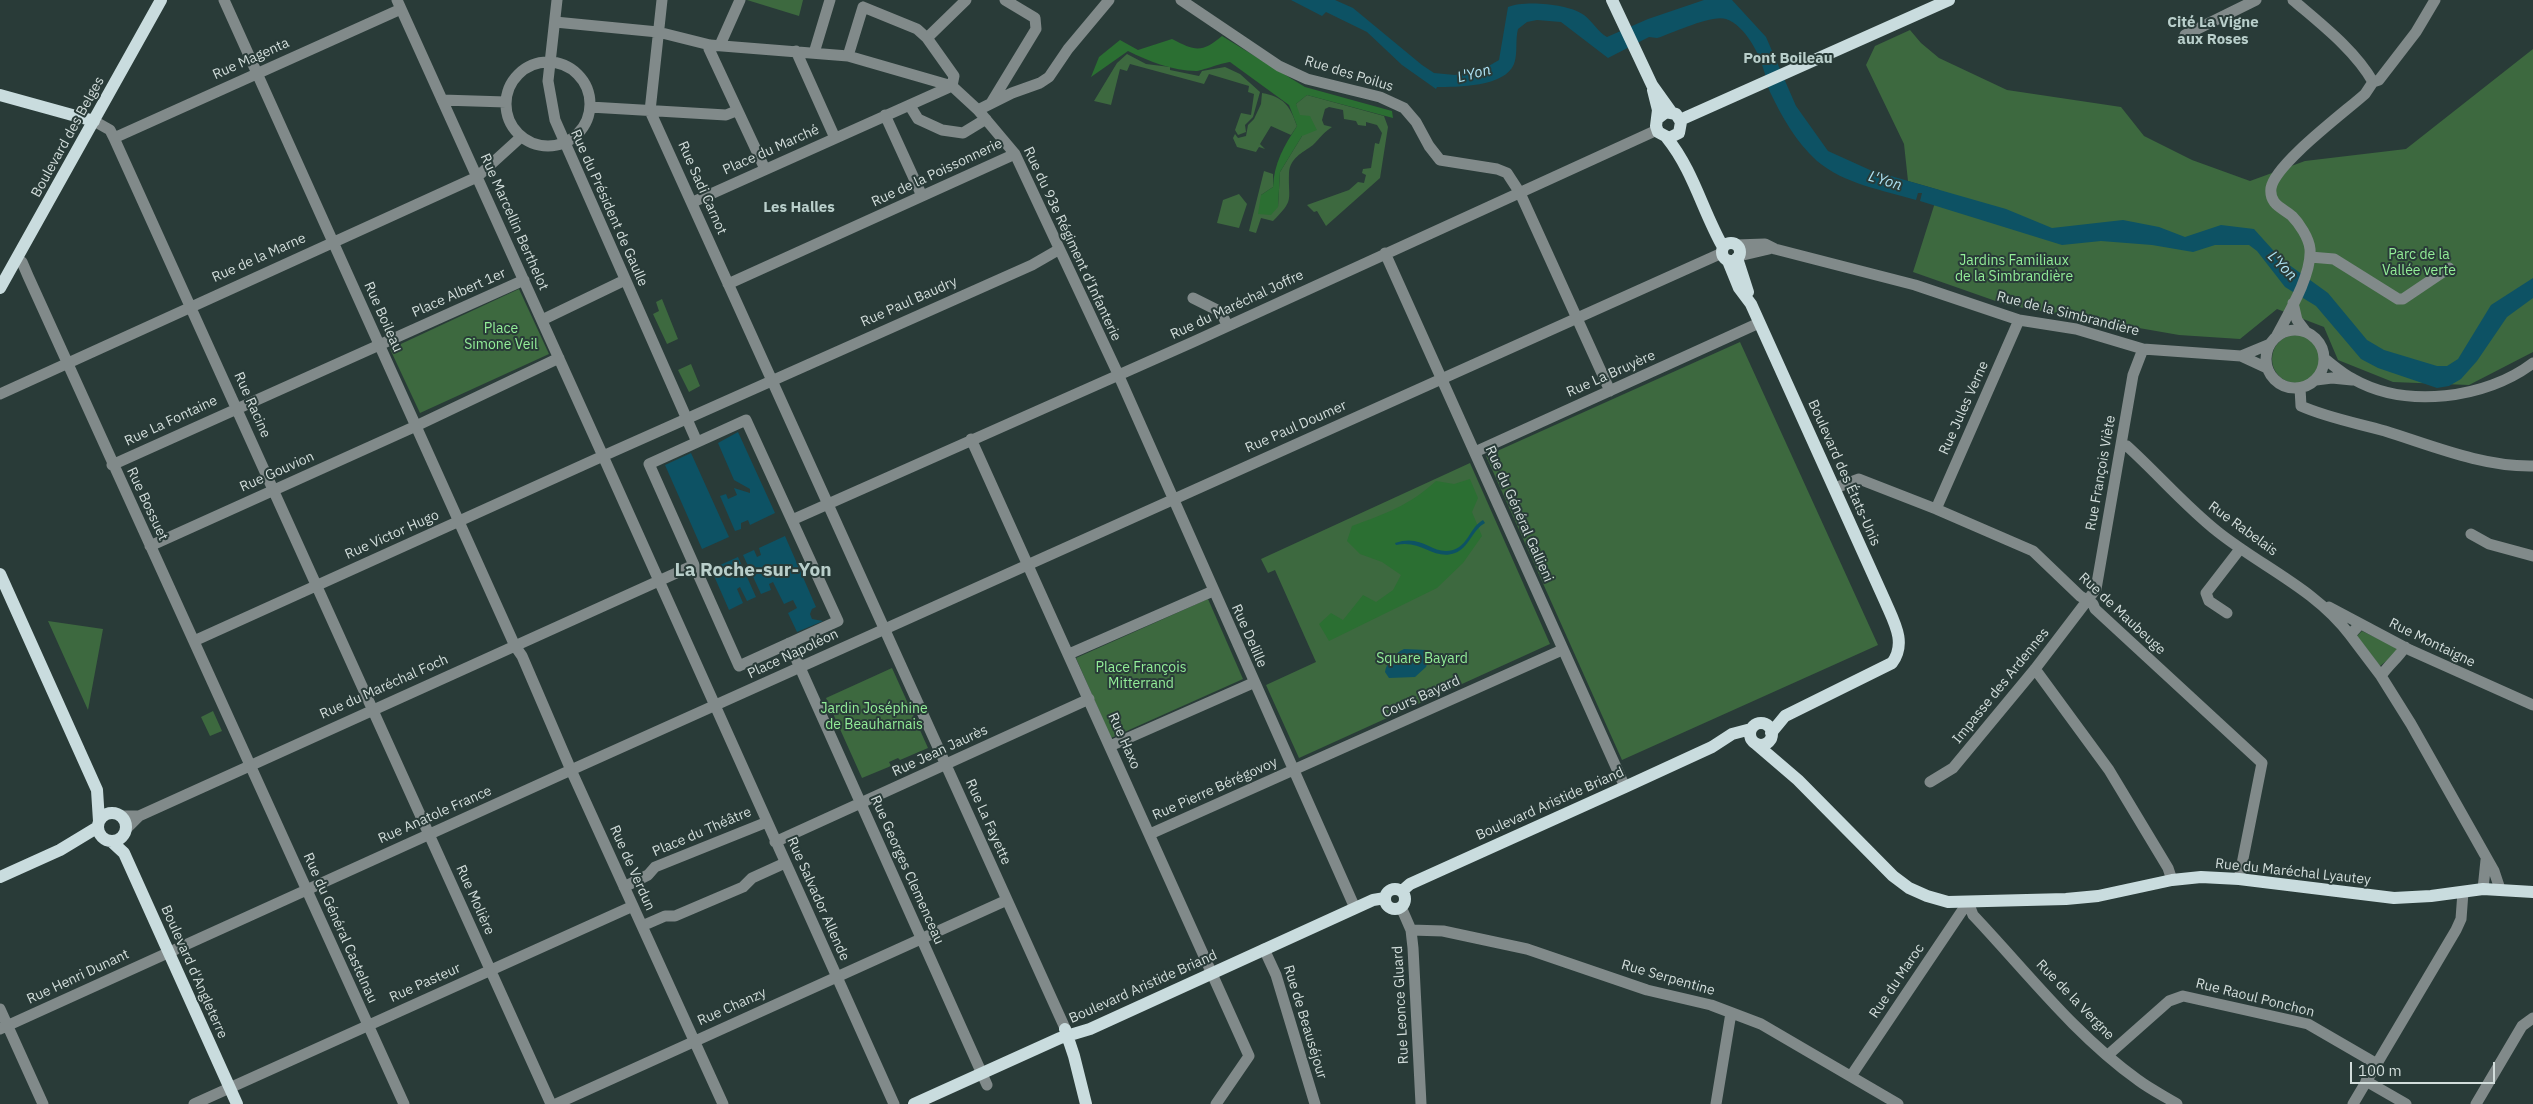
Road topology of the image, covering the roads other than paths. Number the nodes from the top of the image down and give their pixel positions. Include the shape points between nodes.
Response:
1 (161, 0) edge
2 (224, 0) edge
3 (558, 0) edge
4 (662, 0) edge
5 (740, 0) edge
6 (830, 0) edge
7 (966, 0) edge
8 (1005, 0) edge
9 (1109, 0) edge
10 (1181, 0) edge
11 (1612, 0) edge
12 (1949, 0) edge
13 (2256, 0) edge
14 (2293, 0) edge
15 (2435, 0) edge
16 (860, 3) edge
17 (399, 5) edge
18 (555, 22) junction
19 (658, 32) junction
20 (2184, 35) dead end
21 (927, 38) junction
22 (715, 45) junction
23 (796, 51) junction
24 (814, 53) junction
25 (848, 56) junction
26 (551, 62) junction
27 (256, 72) junction
28 (1004, 79) junction
29 (2373, 82) junction
30 (1652, 85) junction
31 (952, 86) junction
32 (1012, 93) junction
33 (0, 95) edge
34 (442, 100) junction
35 (506, 102) junction
36 (991, 104) junction
37 (910, 106) junction
38 (590, 107) junction
39 (978, 110) junction
40 (650, 111) junction
41 (736, 111) junction
42 (885, 114) junction
43 (986, 119) junction
44 (94, 121) junction
45 (1677, 121) junction
46 (1660, 129) junction
47 (521, 137) junction
48 (114, 138) junction
49 (835, 138) junction
50 (564, 143) junction
51 (1015, 154) junction
52 (765, 169) junction
53 (477, 177) junction
54 (1693, 181) junction
55 (1520, 192) junction
56 (922, 196) junction
57 (693, 202) junction
58 (333, 242) junction
59 (1058, 250) junction
60 (1731, 252) junction
61 (1386, 254) junction
62 (2310, 257) junction
63 (17, 258) junction
64 (2449, 268) dead end
65 (524, 280) junction
66 (625, 280) junction
67 (728, 284) junction
68 (0, 286) edge
69 (1193, 298) dead end
70 (2293, 303) junction
71 (190, 306) junction
72 (1577, 316) junction
73 (542, 320) junction
74 (2019, 320) junction
75 (1759, 323) junction
76 (1227, 325) junction
77 (2306, 332) junction
78 (2273, 340) junction
79 (380, 346) junction
80 (2143, 349) junction
81 (2241, 356) junction
82 (559, 358) junction
83 (2325, 359) junction
84 (67, 363) junction
85 (2533, 363) edge
86 (2267, 368) junction
87 (1118, 374) junction
88 (1441, 378) junction
89 (772, 380) junction
90 (2316, 380) junction
91 (2354, 380) junction
92 (2300, 388) junction
93 (1610, 391) junction
94 (0, 394) edge
95 (236, 408) junction
96 (687, 418) junction
97 (416, 426) junction
98 (971, 439) junction
99 (697, 442) junction
100 (2122, 445) junction
101 (1475, 452) junction
102 (603, 456) junction
103 (112, 465) junction
104 (2533, 466) edge
105 (1835, 488) junction
106 (274, 490) junction
107 (1173, 499) junction
108 (828, 504) junction
109 (1936, 509) junction
110 (458, 520) junction
111 (792, 520) junction
112 (2471, 534) dead end
113 (150, 546) junction
114 (2240, 549) junction
115 (2533, 556) edge
116 (1028, 564) junction
117 (694, 565) junction
118 (0, 574) edge
119 (659, 580) junction
120 (317, 586) junction
121 (1213, 591) junction
122 (2088, 601) junction
123 (2320, 602) junction
124 (2227, 613) dead end
125 (2360, 624) junction
126 (884, 629) junction
127 (2350, 635) junction
128 (194, 641) junction
129 (789, 643) junction
130 (515, 646) junction
131 (2405, 647) junction
132 (1562, 650) junction
133 (1069, 654) junction
134 (1898, 656) joint
135 (800, 668) junction
136 (2035, 669) junction
137 (2381, 676) junction
138 (1253, 683) junction
139 (1089, 699) junction
140 (1808, 703) junction
141 (2533, 705) edge
142 (715, 706) junction
143 (372, 709) junction
144 (1755, 734) junction
145 (1771, 736) junction
146 (1110, 746) junction
147 (250, 764) junction
148 (946, 765) junction
149 (571, 770) junction
150 (1292, 771) junction
151 (1798, 780) junction
152 (1930, 782) dead end
153 (93, 784) junction
154 (1625, 787) junction
155 (861, 803) junction
156 (119, 814) junction
157 (139, 816) junction
158 (767, 822) junction
159 (98, 824) junction
160 (125, 832) junction
161 (429, 834) junction
162 (1150, 834) junction
163 (108, 840) junction
164 (776, 842) junction
165 (60, 850) junction
166 (124, 853) junction
167 (2486, 860) junction
168 (785, 862) junction
169 (0, 877) edge
170 (2239, 879) junction
171 (2172, 880) junction
172 (624, 887) junction
173 (307, 889) junction
174 (2483, 889) junction
175 (2500, 889) junction
176 (1402, 891) junction
177 (2463, 892) junction
178 (2533, 892) edge
179 (1385, 898) junction
180 (1007, 900) junction
181 (1968, 902) junction
182 (633, 906) junction
183 (1401, 907) junction
184 (1355, 908) junction
185 (642, 926) junction
186 (1411, 930) junction
187 (922, 939) junction
188 (1264, 950) junction
189 (168, 952) junction
190 (490, 970) junction
191 (1213, 973) junction
192 (837, 977) junction
193 (0, 1009) edge
194 (1731, 1013) junction
195 (2533, 1018) edge
196 (368, 1025) junction
197 (4, 1028) edge
198 (1066, 1032) junction
199 (1083, 1032) junction
200 (694, 1041) junction
201 (2108, 1055) junction
202 (2377, 1064) junction
203 (982, 1073) junction
204 (1851, 1076) junction
205 (2366, 1081) junction
206 (987, 1086) dead end
207 (230, 1087) junction
208 (44, 1104) edge
209 (194, 1104) edge
210 (237, 1104) edge
211 (404, 1104) edge
212 (551, 1104) edge
213 (556, 1104) edge
214 (723, 1104) edge
215 (894, 1104) edge
216 (914, 1104) edge
217 (1086, 1104) edge
218 (1216, 1104) edge
219 (1314, 1104) edge
220 (1421, 1104) edge
221 (1716, 1104) edge
222 (1898, 1104) edge
223 (2177, 1104) edge
224 (2353, 1104) edge
225 (2406, 1104) edge
226 (2476, 1104) edge

1 - 44 main road, Boulevard des Belges
2 - 27 street, Rue Boileau
3 - 18 street, Rue du Président de Gaulle
4 - 19 street
5 - 22 street
6 - 24 street
7 - 21 street
8 - 28 street via 1030,14 1037,22 1036,29
9 - 32 street via 1049,77 1040,84
10 - 55 street, Rue des Poilus via 1279,66 1404,108 1440,160 1507,173
11 - 30 main road, Boulevard des États-Unis
12 - 45 main road
13 - 20 street
14 - 29 street via 2367,71
15 - 29 street via 2394,62 2379,80
16 - 21 street via 917,29
16 - 25 street
17 - 27 street, Rue Magenta
17 - 34 street, Rue Marcellin Berthelot
18 - 19 street
18 - 26 street, Rue du Président de Gaulle
19 - 22 street
19 - 40 street
21 - 31 street via 954,76
22 - 23 street
22 - 41 street via 709,49
23 - 24 street
23 - 49 street
24 - 25 street
25 - 31 street
26 - 35 street via 523,70 511,84
26 - 38 street via 568,67 582,80
26 - 50 street, Rue du Président de Gaulle via 548,81 551,105
27 - 48 street, Rue Magenta
27 - 58 street, Rue Boileau
28 - 32 street
28 - 36 street
29 - 62 street via 2365,94 2302,148 2272,185 2271,193 2279,210 2291,215 2306,237
30 - 45 main road, Boulevard des États-Unis
30 - 46 main road, Boulevard des États-Unis
31 - 37 street, Place du Marché
31 - 39 street, Rue du 93e Régiment d'Infanterie
32 - 36 street
33 - 44 main road
34 - 35 street
34 - 53 street, Rue Marcellin Berthelot
35 - 47 street via 509,121
36 - 39 street
37 - 42 street, Place du Marché
37 - 43 street via 918,119 949,131 963,133
38 - 40 street
38 - 50 street via 582,128
39 - 43 street, Rue du 93e Régiment d'Infanterie
40 - 41 street via 726,115
40 - 57 street, Rue Sadi Carnot
41 - 52 street
42 - 49 street, Place du Marché
42 - 56 street
43 - 51 street, Rue du 93e Régiment d'Infanterie
44 - 48 street, Rue Racine via 110,130
44 - 63 main road, Boulevard des Belges
45 - 46 main road via 1663,113
45 - 46 main road via 1676,136
45 - 54 main road, Boulevard des États-Unis
46 - 54 main road, Boulevard des États-Unis via 1678,152
46 - 55 street, Rue du Maréchal Joffre
47 - 50 street via 542,146
47 - 53 street, Rue de la Marne
48 - 71 street, Rue Racine
49 - 52 street, Place du Marché
50 - 66 street, Rue du Président de Gaulle
51 - 56 street, Rue de la Poissonnerie
51 - 59 street, Rue du 93e Régiment d'Infanterie
52 - 57 street, Place du Marché
53 - 58 street, Rue de la Marne
53 - 65 street, Rue Marcellin Berthelot
54 - 60 main road, Boulevard des États-Unis
55 - 61 street, Rue du Maréchal Joffre
55 - 72 street, Rue des Poilus
56 - 67 street, Rue de la Poissonnerie
57 - 67 street, Rue Sadi Carnot
58 - 71 street, Rue de la Marne
58 - 79 street, Rue Boileau
59 - 87 street, Rue du 93e Régiment d'Infanterie
59 - 89 street, Rue Paul Baudry via 1032,265
60 - 72 street, Rue Paul Doumer
60 - 74 street, Rue de la Simbrandière via 1776,249 1915,286
60 - 75 main road, Boulevard des États-Unis via 1739,288
61 - 76 street, Rue du Maréchal Joffre
61 - 88 street, Rue du Général Gallieni
62 - 64 street via 2334,259 2398,299 2403,299
62 - 70 street
63 - 68 main road, Boulevard des Belges
63 - 84 street, Rue Bossuet via 22,262
65 - 73 street, Rue Marcellin Berthelot
65 - 79 street, Place Albert 1er
66 - 73 street
66 - 96 street, Rue du Président de Gaulle
67 - 89 street, Rue Sadi Carnot
69 - 76 street via 1221,312
70 - 77 street
70 - 78 street
71 - 84 street, Rue de la Marne
71 - 95 street, Rue Racine
72 - 88 street, Rue Paul Doumer
72 - 93 street, Rue des Poilus
73 - 82 street, Rue Marcellin Berthelot
74 - 80 street, Rue de la Simbrandière via 2076,329
74 - 109 street, Rue Jules Verne
75 - 93 street, Rue La Bruyère
75 - 105 main road, Boulevard des États-Unis
76 - 87 street, Rue du Maréchal Joffre
77 - 78 street via 2290,330
77 - 83 street via 2320,343
78 - 81 street, Rue de la Simbrandière
78 - 86 street via 2266,360
79 - 95 street, Rue La Fontaine
79 - 97 street, Rue Boileau
80 - 81 street, Rue de la Simbrandière
80 - 100 street, Rue François Viète via 2133,375
81 - 86 street, Rue de la Simbrandière
82 - 97 street
82 - 102 street, Rue Marcellin Berthelot
83 - 90 street
83 - 91 street
84 - 94 street, Rue de la Marne
84 - 103 street, Rue Bossuet
85 - 91 street via 2503,382 2456,395 2410,395 2373,388
86 - 92 street via 2276,382
87 - 98 street, Rue du Maréchal Joffre
87 - 107 street, Rue Delille
88 - 101 street, Rue du Général Gallieni
88 - 107 street, Rue Paul Doumer
89 - 96 street
89 - 108 street
90 - 91 street
90 - 92 street
92 - 104 street via 2301,406 2322,415 2497,464
93 - 101 street, Rue La Bruyère
95 - 103 street, Rue La Fontaine
95 - 106 street, Rue Racine
96 - 99 street
96 - 102 street
97 - 106 street, Rue Gouvion
97 - 110 street, Rue Boileau
98 - 108 street, Rue du Maréchal Joffre
98 - 116 street, Rue Haxo
99 - 111 street, Place Napoléon via 746,420
99 - 117 street, Place Napoléon via 649,464
100 - 114 street, Rue Rabelais via 2127,446 2190,509
100 - 122 street, Rue François Viète via 2096,589
101 - 132 street, Rue du Général Gallieni
102 - 110 street, Rue Victor Hugo
102 - 119 street
103 - 113 street, Rue Bossuet
105 - 109 street, Rue de Maubeuge via 1859,479
105 - 134 main road, Boulevard des États-Unis via 1899,633
106 - 113 street, Rue Gouvion
106 - 120 street, Rue Racine
107 - 116 street, Rue Paul Doumer
107 - 121 street, Rue Delille
108 - 111 street, Rue du Maréchal Joffre
108 - 126 street
109 - 122 street, Rue de Maubeuge via 2033,551
110 - 120 street, Rue Victor Hugo
110 - 130 street, Rue Boileau
111 - 129 street, Place Napoléon via 838,621
112 - 115 street via 2489,544
113 - 128 street, Rue Bossuet
114 - 123 street, Rue Rabelais
114 - 124 street via 2206,593 2209,601
116 - 126 street, Rue Paul Doumer
116 - 133 street, Rue Haxo
117 - 119 street, Rue du Maréchal Foch
117 - 129 street, Place Napoléon via 739,666
118 - 153 main road
119 - 130 street, Rue du Maréchal Foch
119 - 142 street
120 - 128 street, Rue Victor Hugo
120 - 143 street, Rue Racine
121 - 133 street
121 - 138 street, Rue Delille
122 - 136 street, Impasse des Ardennes
122 - 170 street, Rue de Maubeuge via 2262,764
123 - 125 street, Rue Montaigne
123 - 127 street, Rue Rabelais
125 - 127 street
125 - 131 street, Rue Montaigne
126 - 135 street, Place Napoléon
126 - 148 street, Rue La Fayette
127 - 137 street, Rue Rabelais
128 - 147 street, Rue Bossuet
129 - 135 street, Rue Georges Clemenceau
130 - 143 street, Rue du Maréchal Foch
130 - 149 street, Rue de Verdun
131 - 137 street
131 - 141 street, Rue Montaigne
132 - 150 street, Cours Bayard
132 - 154 street, Rue du Général Gallieni
133 - 139 street, Rue Haxo
134 - 140 main road, Boulevard Aristide Briand via 1892,663
135 - 142 street, Place Napoléon
135 - 155 street, Rue Georges Clemenceau
136 - 152 street, Impasse des Ardennes via 1953,768
136 - 171 street via 2109,770
137 - 167 street, Rue Rabelais
138 - 146 street
138 - 150 street, Rue Delille
139 - 146 street, Rue Haxo
139 - 148 street, Rue Jean Jaurès
140 - 144 main road, Boulevard Aristide Briand via 1782,711
140 - 145 main road, Boulevard Aristide Briand via 1785,716
142 - 149 street, Rue Anatole France
142 - 158 street, Rue Salvador Allende
143 - 147 street, Rue du Maréchal Foch
143 - 161 street, Rue Molière
144 - 145 main road, Boulevard Aristide Briand via 1763,744
144 - 145 main road via 1769,727
144 - 151 main road, Rue du Maréchal Lyautey
144 - 154 main road, Boulevard Aristide Briand via 1732,734 1712,747
145 - 151 main road, Rue du Maréchal Lyautey via 1777,753
146 - 162 street, Rue Haxo
147 - 157 street, Rue du Maréchal Foch
147 - 173 street, Rue du Général Castelnau
148 - 155 street, Rue Jean Jaurès
148 - 180 street, Rue La Fayette
149 - 161 street, Rue Anatole France
149 - 172 street, Rue de Verdun
150 - 162 street, Rue Pierre Bérégovoy
150 - 184 street, Rue Delille
151 - 181 main road, Rue du Maréchal Lyautey via 1872,857 1909,888 1948,902
153 - 156 main road
153 - 159 main road via 99,799
154 - 176 main road, Boulevard Aristide Briand via 1410,884
155 - 164 street, Rue Jean Jaurès
155 - 187 street, Rue Georges Clemenceau
156 - 157 street
156 - 159 main road via 108,813
156 - 160 main road, Boulevard d'Angleterre
157 - 160 street, Rue du Maréchal Foch
158 - 164 street, Rue Salvador Allende
158 - 172 street, Place du Théâtre via 655,867 648,875
159 - 163 main road
159 - 165 main road
160 - 163 main road
160 - 166 main road, Boulevard d'Angleterre
161 - 173 street, Rue Anatole France
161 - 190 street, Rue Molière
162 - 191 street, Rue Haxo
163 - 165 main road via 87,841
163 - 166 main road, Boulevard d'Angleterre
164 - 168 street, Rue Salvador Allende
165 - 169 main road
166 - 189 main road, Boulevard d'Angleterre
167 - 174 street
167 - 175 street, Rue Rabelais
168 - 185 street via 735,890 675,916 665,916
168 - 192 street, Rue Salvador Allende
170 - 171 main road, Rue du Maréchal Lyautey via 2202,877
170 - 177 main road, Rue du Maréchal Lyautey via 2394,898
171 - 181 main road, Rue du Maréchal Lyautey via 2098,896
172 - 182 street, Rue de Verdun
173 - 189 street, Rue Anatole France
173 - 196 street, Rue du Général Castelnau
174 - 175 main road, Rue du Maréchal Lyautey
174 - 177 main road, Rue du Maréchal Lyautey
175 - 178 main road, Rue du Maréchal Lyautey
176 - 179 main road, Boulevard Aristide Briand via 1389,891
176 - 183 main road via 1405,902
177 - 202 street via 2461,918 2456,930
179 - 183 main road via 1391,908
179 - 184 main road, Boulevard Aristide Briand
180 - 187 street, Rue Chanzy
180 - 198 street, Rue La Fayette
181 - 201 street, Rue de la Vergne via 1973,915 2058,1008
181 - 204 street, Rue du Maroc
182 - 185 street, Rue de Verdun
182 - 190 street, Rue Pasteur
183 - 186 street, Rue Leonce Gluard
184 - 188 main road, Boulevard Aristide Briand
185 - 200 street, Rue de Verdun
186 - 194 street, Rue Serpentine via 1443,931 1527,949 1647,990
186 - 220 street, Rue Leonce Gluard
187 - 192 street, Rue Chanzy
187 - 203 street, Rue Georges Clemenceau
188 - 191 main road, Boulevard Aristide Briand
188 - 219 street, Rue de Beauséjour via 1272,965
189 - 197 street, Rue Henri Dunant
189 - 207 main road, Boulevard d'Angleterre
190 - 196 street, Rue Pasteur
190 - 212 street, Rue Molière
191 - 199 main road, Boulevard Aristide Briand
191 - 218 street, Rue Haxo via 1249,1056
192 - 200 street, Rue Chanzy
192 - 215 street, Rue Salvador Allende
193 - 197 street
194 - 204 street, Rue Serpentine via 1761,1024
194 - 221 street
195 - 226 street via 2522,1026
196 - 207 street, Rue Pasteur
196 - 211 street, Rue du Général Castelnau
197 - 208 street
198 - 199 main road, Boulevard Aristide Briand
198 - 203 main road, Boulevard Aristide Briand
198 - 217 main road
199 - 217 main road via 1080,1045 1088,1076
200 - 213 street, Rue Chanzy
200 - 214 street, Rue de Verdun
201 - 202 street, Rue Raoul Ponchon via 2169,1001 2183,996 2308,1024
201 - 223 street, Rue de la Vergne via 2138,1080
202 - 205 street
203 - 206 street, Rue Georges Clemenceau
203 - 216 main road, Boulevard Aristide Briand
204 - 222 street, Rue Serpentine
205 - 224 street
205 - 225 street
207 - 209 street, Rue Pasteur
207 - 210 main road, Boulevard d'Angleterre

